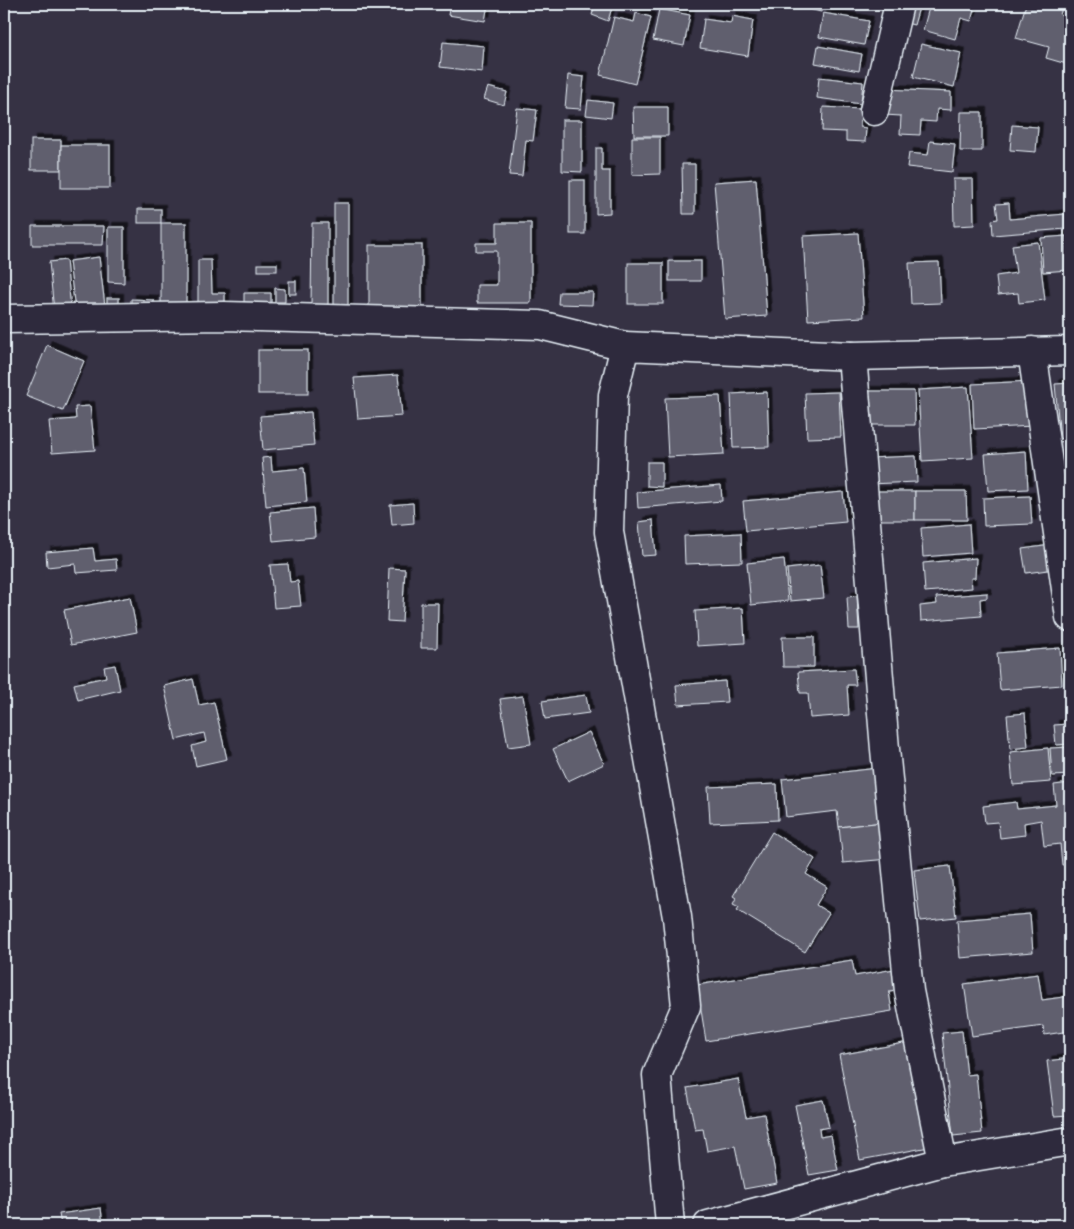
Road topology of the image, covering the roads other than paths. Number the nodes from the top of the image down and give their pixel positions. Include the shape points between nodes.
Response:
1 (899, 4) edge
2 (874, 111) dead end
3 (4, 319) edge
4 (625, 346) junction
5 (1032, 351) junction
6 (1070, 351) edge
7 (852, 356) junction
8 (1070, 617) edge
9 (1070, 1141) edge
10 (943, 1162) junction
11 (670, 1225) edge
12 (708, 1225) edge

1 - 2 street
3 - 4 street via 224,316 540,325
4 - 7 street
4 - 11 street via 613,395 609,532 677,917 686,1006 657,1074
5 - 6 street
5 - 7 street
5 - 8 street
7 - 10 street via 909,992
9 - 10 street
10 - 12 street

